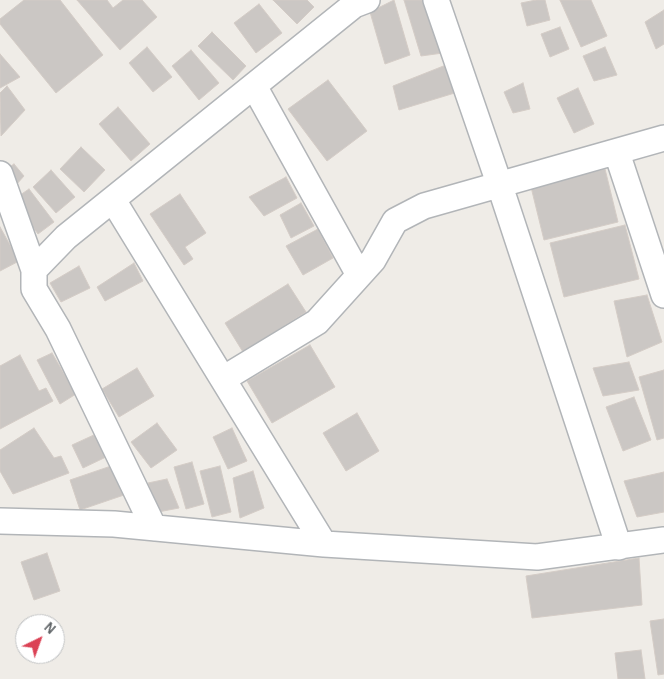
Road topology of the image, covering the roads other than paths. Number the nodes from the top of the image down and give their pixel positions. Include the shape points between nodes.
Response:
1 (367, 0) edge
2 (436, 0) edge
3 (254, 86) junction
4 (664, 138) edge
5 (617, 153) junction
6 (0, 174) edge
7 (500, 186) junction
8 (113, 200) junction
9 (34, 270) junction
10 (359, 275) junction
11 (664, 295) edge
12 (223, 379) junction
13 (0, 521) edge
14 (154, 528) junction
15 (664, 540) edge
16 (324, 544) junction
17 (619, 547) junction

1 - 3 street via 354,5
2 - 7 street
3 - 8 street
3 - 10 street
4 - 5 street
5 - 7 street
5 - 11 street
6 - 9 street
7 - 10 street via 424,206 396,221 373,260
7 - 17 street
8 - 9 street via 66,237
8 - 12 street
9 - 14 street via 34,289 58,329
10 - 12 street via 317,322
12 - 16 street
13 - 14 street
14 - 16 street
15 - 17 street
16 - 17 street via 537,557

